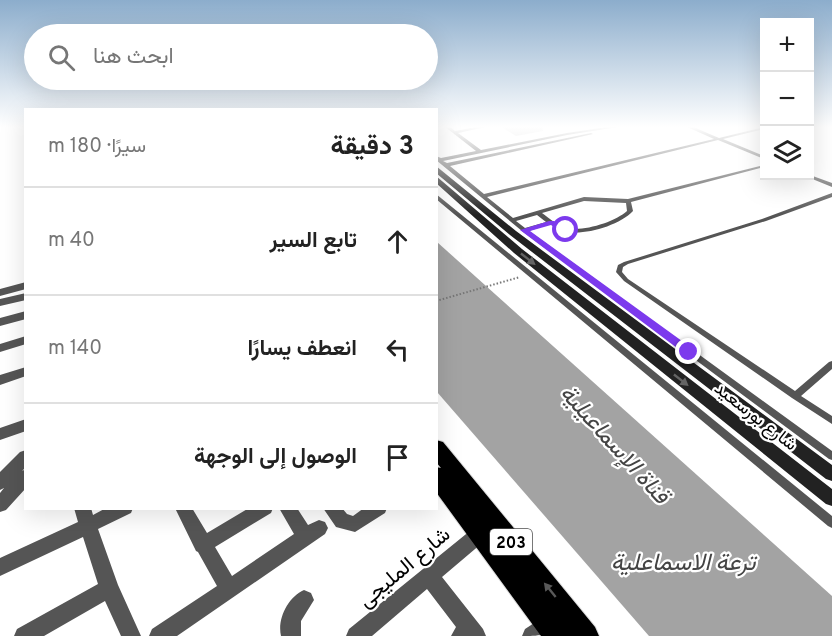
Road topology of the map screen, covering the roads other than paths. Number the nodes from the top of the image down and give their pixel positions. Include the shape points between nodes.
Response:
1 (465, 156) edge
2 (484, 156) edge
3 (650, 156) edge
4 (440, 162) edge
5 (760, 167) edge
6 (814, 178) edge
7 (438, 180) edge
8 (832, 186) edge
9 (832, 195) edge
10 (483, 196) junction
11 (438, 198) edge
12 (628, 201) junction
13 (537, 212) junction
14 (512, 220) junction
15 (552, 222) junction
16 (524, 230) junction
17 (24, 286) edge
18 (0, 293) edge
19 (24, 297) edge
20 (0, 303) edge
21 (24, 316) edge
22 (0, 322) edge
23 (24, 341) edge
24 (0, 348) edge
25 (832, 363) edge
26 (24, 372) edge
27 (0, 380) edge
28 (795, 396) junction
29 (832, 421) edge
30 (24, 426) edge
31 (0, 434) edge
32 (438, 450) edge
33 (832, 456) edge
34 (24, 460) edge
35 (832, 474) edge
36 (438, 477) edge
37 (24, 478) edge
38 (9, 492) edge
39 (832, 499) edge
40 (116, 510) edge
41 (184, 510) edge
42 (262, 510) edge
43 (289, 510) edge
44 (333, 510) edge
45 (376, 510) edge
46 (85, 517) edge
47 (832, 523) edge
48 (482, 532) junction
49 (202, 545) junction
50 (0, 567) edge
51 (429, 576) junction
52 (110, 588) junction
53 (228, 590) junction
54 (304, 600) dead end
55 (546, 632) edge
56 (469, 633) edge
57 (24, 636) edge
58 (131, 636) edge
59 (159, 636) edge
60 (291, 636) edge
61 (356, 636) edge
62 (586, 636) edge

1 - 4 lane
2 - 4 lane
3 - 10 lane
4 - 10 lane
4 - 35 main road, شارع بورسعيد via 513,233
5 - 12 lane
6 - 8 lane
7 -> 39 main road, شارع بورسعيد via 518,251
9 - 28 lane via 626,263 619,269 626,280
10 - 14 lane
11 - 47 lane
12 - 13 lane via 584,199
12 - 15 lane via 628,214 601,225 573,231
13 - 14 lane
13 - 15 lane
14 - 16 lane
15 - 16 lane
16 - 33 lane
17 - 18 street
19 - 20 street
21 - 22 street
23 - 24 street
25 - 28 lane
26 - 27 street
28 - 29 lane
30 - 31 street
62 -> 32 main road, 203
34 - 38 street
36 - 48 main road, 203
37 - 38 street
40 - 46 street
41 - 49 street
42 - 49 street
43 - 53 street via 312,533
44 - 45 street via 342,521 355,525
46 - 50 street
46 - 52 street
48 - 51 street, شارع المليجى
48 - 55 main road, 203
49 - 53 street
51 - 56 street
51 - 61 street, شارع المليجى
52 - 57 street
52 - 58 street
53 - 59 street
54 - 60 street via 291,620

